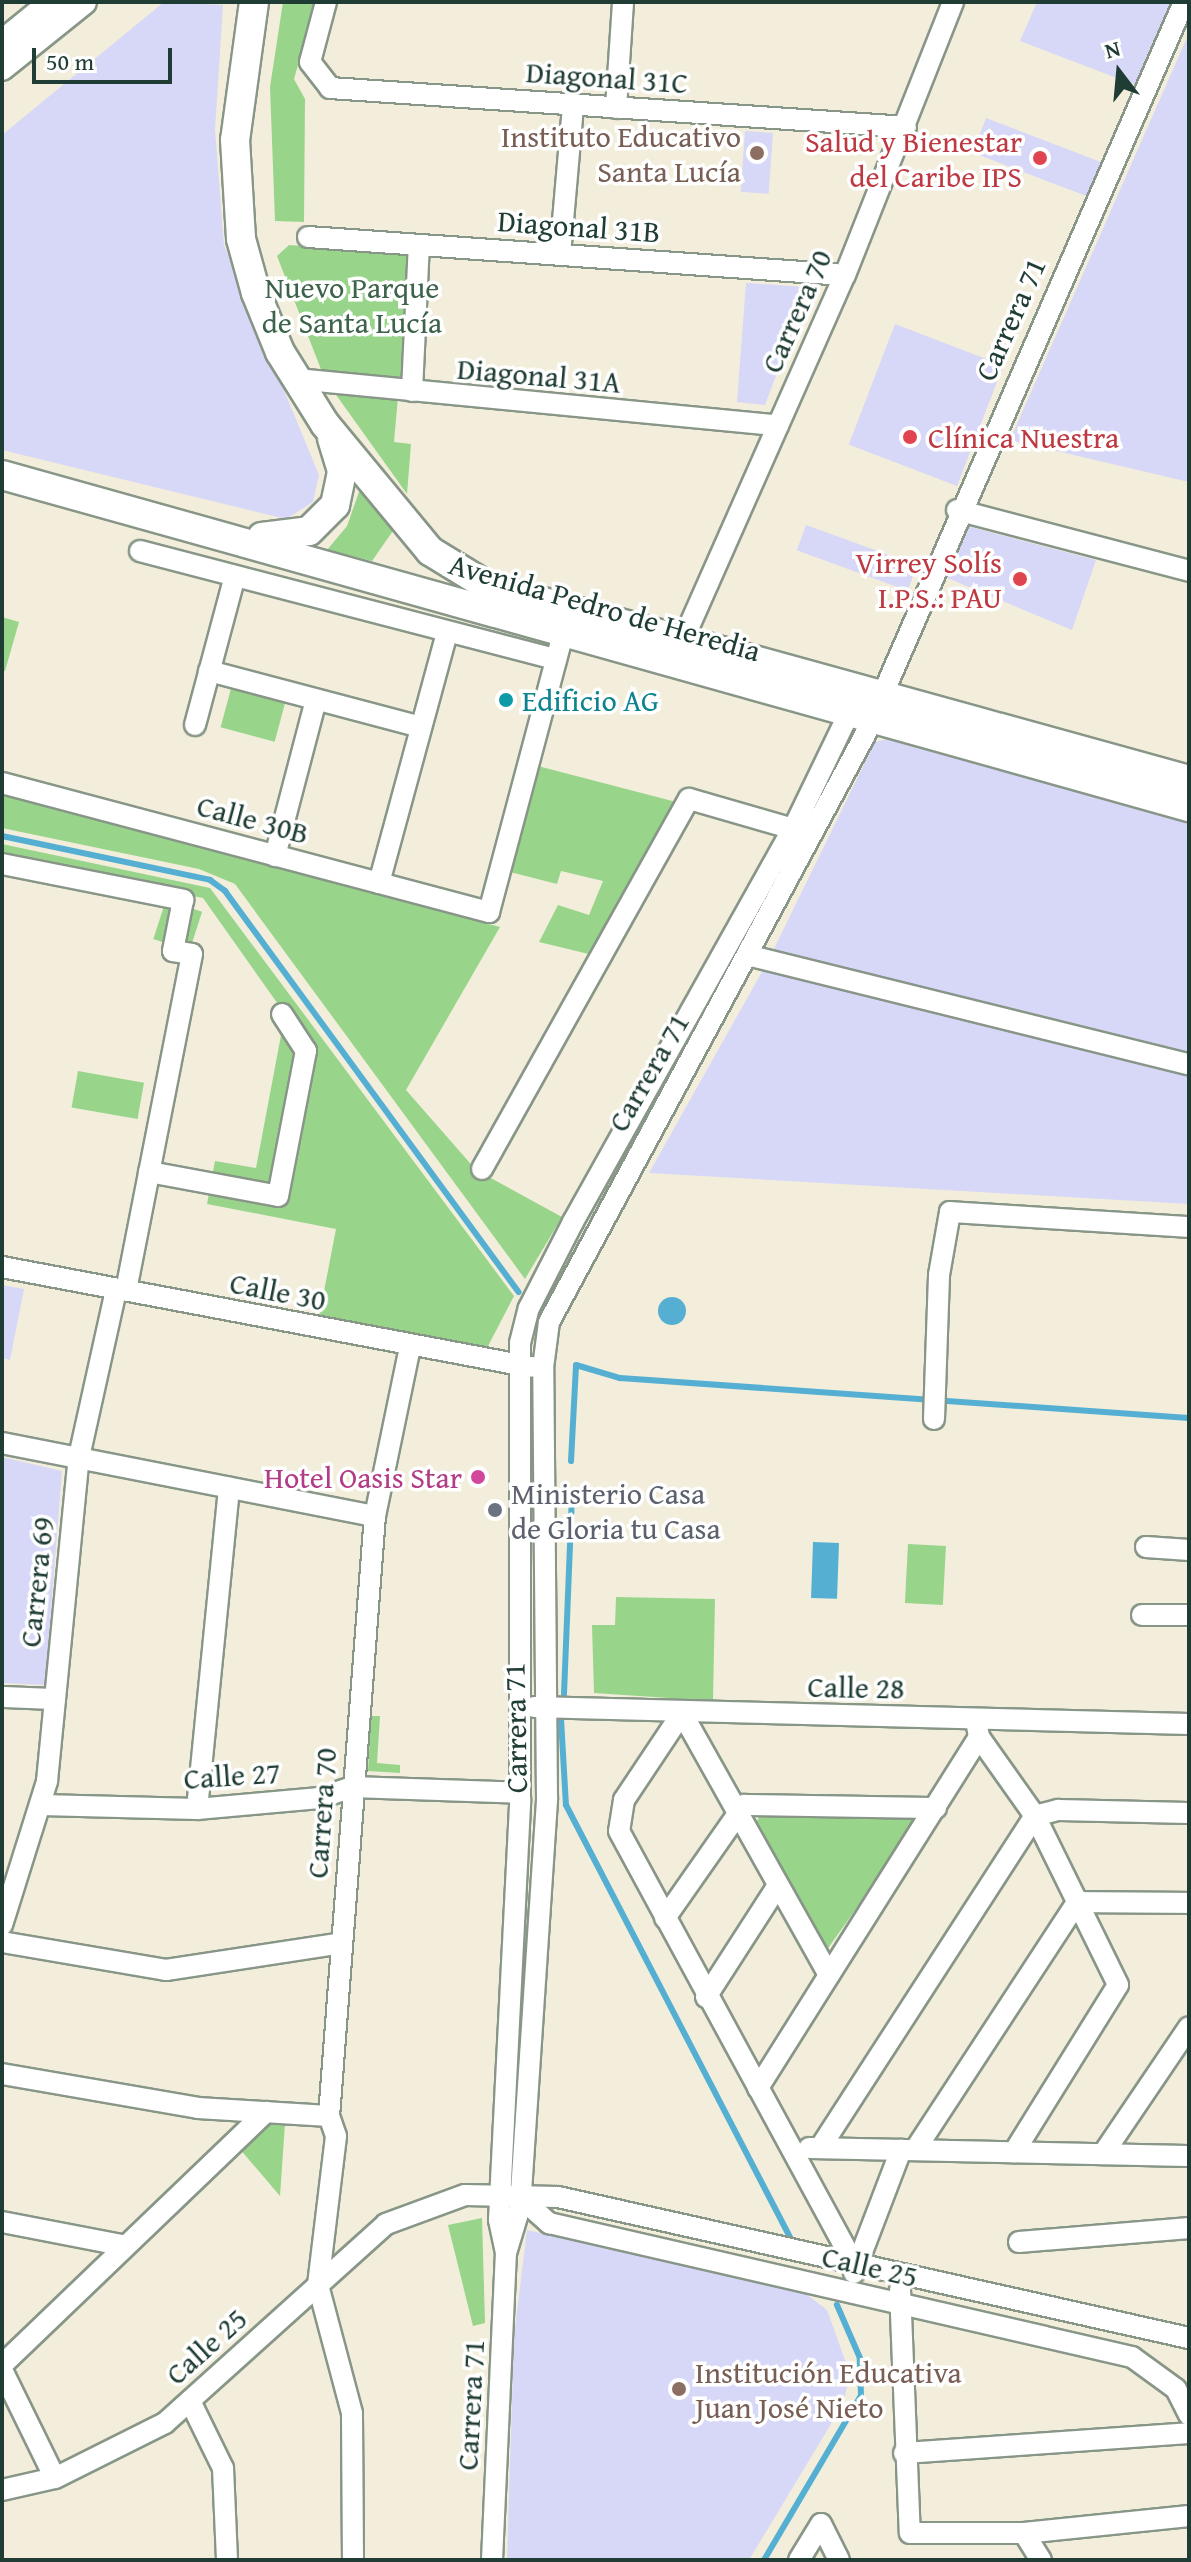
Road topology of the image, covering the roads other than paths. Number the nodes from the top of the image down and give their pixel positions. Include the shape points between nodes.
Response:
1 (55, 2) edge
2 (84, 2) edge
3 (239, 2) edge
4 (254, 2) edge
5 (326, 2) edge
6 (623, 2) edge
7 (953, 2) edge
8 (1184, 2) edge
9 (2, 45) edge
10 (2, 68) edge
11 (240, 91) junction
12 (573, 105) junction
13 (616, 108) junction
14 (906, 127) junction
15 (308, 237) dead end
16 (419, 245) junction
17 (560, 255) junction
18 (845, 275) junction
19 (296, 379) junction
20 (412, 391) junction
21 (325, 424) junction
22 (778, 425) junction
23 (2, 475) edge
24 (957, 510) junction
25 (215, 533) junction
26 (140, 551) dead end
27 (1189, 571) edge
28 (235, 576) junction
29 (564, 630) junction
30 (447, 633) junction
31 (683, 640) junction
32 (556, 659) junction
33 (209, 671) junction
34 (316, 700) junction
35 (865, 705) junction
36 (195, 725) dead end
37 (421, 727) junction
38 (1189, 780) edge
39 (2, 783) edge
40 (1189, 807) edge
41 (793, 829) junction
42 (275, 856) junction
43 (2, 864) edge
44 (379, 883) junction
45 (747, 955) junction
46 (282, 1014) dead end
47 (1189, 1064) edge
48 (607, 1161) junction
49 (482, 1169) dead end
50 (626, 1171) junction
51 (149, 1172) junction
52 (1189, 1227) edge
53 (2, 1267) edge
54 (121, 1291) junction
55 (410, 1347) junction
56 (518, 1366) junction
57 (543, 1368) junction
58 (934, 1419) dead end
59 (2, 1443) edge
60 (79, 1457) junction
61 (229, 1488) junction
62 (375, 1516) junction
63 (1146, 1547) dead end
64 (1189, 1550) edge
65 (1142, 1615) dead end
66 (1189, 1615) edge
67 (2, 1697) edge
68 (55, 1699) junction
69 (522, 1707) junction
70 (544, 1707) junction
71 (682, 1713) junction
72 (1189, 1724) edge
73 (978, 1728) junction
74 (352, 1787) junction
75 (520, 1796) junction
76 (547, 1799) junction
77 (41, 1805) junction
78 (936, 1808) junction
79 (197, 1809) junction
80 (737, 1810) junction
81 (1189, 1813) edge
82 (1035, 1816) junction
83 (777, 1887) junction
84 (1077, 1902) junction
85 (1189, 1903) edge
86 (665, 1918) junction
87 (2, 1925) edge
88 (2, 1942) edge
89 (342, 1943) junction
90 (829, 1975) junction
91 (706, 1997) junction
92 (1189, 2027) edge
93 (2, 2074) edge
94 (758, 2088) junction
95 (266, 2112) junction
96 (329, 2116) junction
97 (790, 2147) junction
98 (820, 2148) junction
99 (908, 2150) junction
100 (1014, 2152) junction
101 (1103, 2154) junction
102 (1188, 2156) edge
103 (1189, 2177) edge
104 (510, 2197) junction
105 (2, 2222) edge
106 (1189, 2228) edge
107 (1019, 2242) dead end
108 (122, 2245) junction
109 (855, 2265) junction
110 (903, 2275) junction
111 (318, 2285) junction
112 (851, 2293) junction
113 (897, 2302) junction
114 (1189, 2338) edge
115 (2, 2368) edge
116 (190, 2401) junction
117 (1189, 2415) edge
118 (1189, 2433) edge
119 (904, 2453) junction
120 (55, 2478) junction
121 (2, 2490) edge
122 (1189, 2516) edge
123 (1024, 2533) junction
124 (227, 2560) edge
125 (353, 2560) edge
126 (492, 2560) edge
127 (799, 2560) edge
128 (839, 2560) edge
129 (1041, 2560) edge

1 - 9 highway
2 - 10 main road
3 - 11 highway
4 - 11 highway
5 - 12 street, Diagonal 31C via 311,71 330,88
6 - 13 street
7 - 14 street, Carrera 70
8 - 24 street, Carrera 71
11 - 19 highway via 235,177 241,239 267,323
12 - 13 street, Diagonal 31C
12 - 17 street
13 - 14 street, Diagonal 31C
14 - 18 street, Carrera 70
15 - 16 street, Diagonal 31B
16 - 17 street, Diagonal 31B
16 - 20 street
17 - 18 street, Diagonal 31B
18 - 22 street, Carrera 70
19 - 20 street, Diagonal 31A
19 - 21 highway
20 - 22 street, Diagonal 31A
21 - 25 highway via 342,471 323,521 292,537
21 - 31 highway, Avenida Pedro de Heredia via 430,551 467,578
22 - 31 street, Carrera 70
23 - 25 highway, Avenida Pedro de Heredia
24 - 27 street
24 - 35 street, Carrera 71
25 - 29 highway, Avenida Pedro de Heredia
26 - 28 street
28 - 30 street
28 - 33 street
29 - 32 street
29 - 35 highway, Avenida Pedro de Heredia
30 - 32 street
30 - 37 street
31 - 35 highway, Avenida Pedro de Heredia
32 - 44 street, Calle 30B via 489,912
33 - 34 street
33 - 36 street
34 - 37 street
34 - 42 street
35 - 38 highway, Avenida Pedro de Heredia
35 - 40 highway, Avenida Pedro de Heredia
35 - 41 street, Carrera 71
35 - 45 street, Carrera 71
37 - 44 street
39 - 42 street, Calle 30B
41 - 48 street, Carrera 71
41 - 49 street via 689,799
42 - 44 street, Calle 30B
43 - 51 street, Carrera 69 via 183,900 173,951 192,954
45 - 47 street
45 - 50 street, Carrera 71
46 - 51 street via 306,1051 278,1196
48 - 50 street
48 - 56 street, Carrera 71 via 529,1308
50 - 57 street, Carrera 71 via 549,1322
51 - 54 street, Carrera 69
52 - 58 street via 955,1209 943,1224
53 - 54 street, Calle 30
54 - 55 street, Calle 30
54 - 60 street, Carrera 69
55 - 56 street, Calle 30
55 - 62 street, Carrera 70
56 - 57 street, Calle 30
56 - 69 street, Carrera 71
57 - 70 street, Carrera 71
59 - 60 street
60 - 61 street
60 - 68 street, Carrera 69
61 - 62 street
61 - 79 street
62 - 74 street, Carrera 70
63 - 64 street
65 - 66 street
67 - 68 street
68 - 77 street, Carrera 69
69 - 70 street, Calle 28
69 - 75 street, Carrera 71
70 - 71 street, Calle 28
70 - 76 street, Carrera 71
71 - 73 street, Calle 28
71 - 80 street
71 - 86 street via 618,1821
72 - 73 street, Calle 28
73 - 78 street
73 - 82 street
74 - 75 street, Calle 27
74 - 79 street, Calle 27 via 320,1798
74 - 89 street, Carrera 70
75 - 76 street, Calle 27
75 - 104 street, Carrera 71
76 - 104 street, Carrera 71
77 - 79 street, Calle 27
77 - 87 street, Carrera 69
78 - 80 street via 753,1803
78 - 90 street
80 - 83 street
80 - 86 street
81 - 82 street via 1058,1810
82 - 84 street
82 - 98 street
83 - 90 street
83 - 91 street
84 - 85 street
84 - 99 street
84 - 100 street via 1118,1985
86 - 91 street
88 - 89 street via 166,1970
89 - 96 street, Carrera 70
90 - 94 street
91 - 94 street
92 - 101 street
93 - 95 street
94 - 97 street
95 - 96 street
95 - 108 street
96 - 111 street, Carrera 70 via 336,2136
97 - 98 street
97 - 109 street
98 - 99 street
99 - 100 street
99 - 109 street
100 - 101 street
101 - 102 street
102 - 103 street
104 - 109 street, Calle 25 via 558,2197
104 - 111 street, Calle 25 via 465,2195 413,2209
104 - 112 street, Calle 25 via 549,2223
104 - 126 street, Carrera 71
105 - 108 street
106 - 107 street
108 - 115 street
109 - 110 street, Calle 25
109 - 112 street
110 - 113 street
110 - 114 street, Calle 25
111 - 116 street, Calle 25
111 - 125 street via 352,2413
112 - 113 street, Calle 25
113 - 117 street, Calle 25 via 1132,2357 1169,2381
113 - 119 street
115 - 120 street
116 - 120 street, Calle 25 via 121,2449
116 - 124 street via 223,2468
118 - 119 street
119 - 123 street via 910,2533
120 - 121 street, Calle 25
122 - 123 street
123 - 129 street
127 - 128 street via 821,2524

